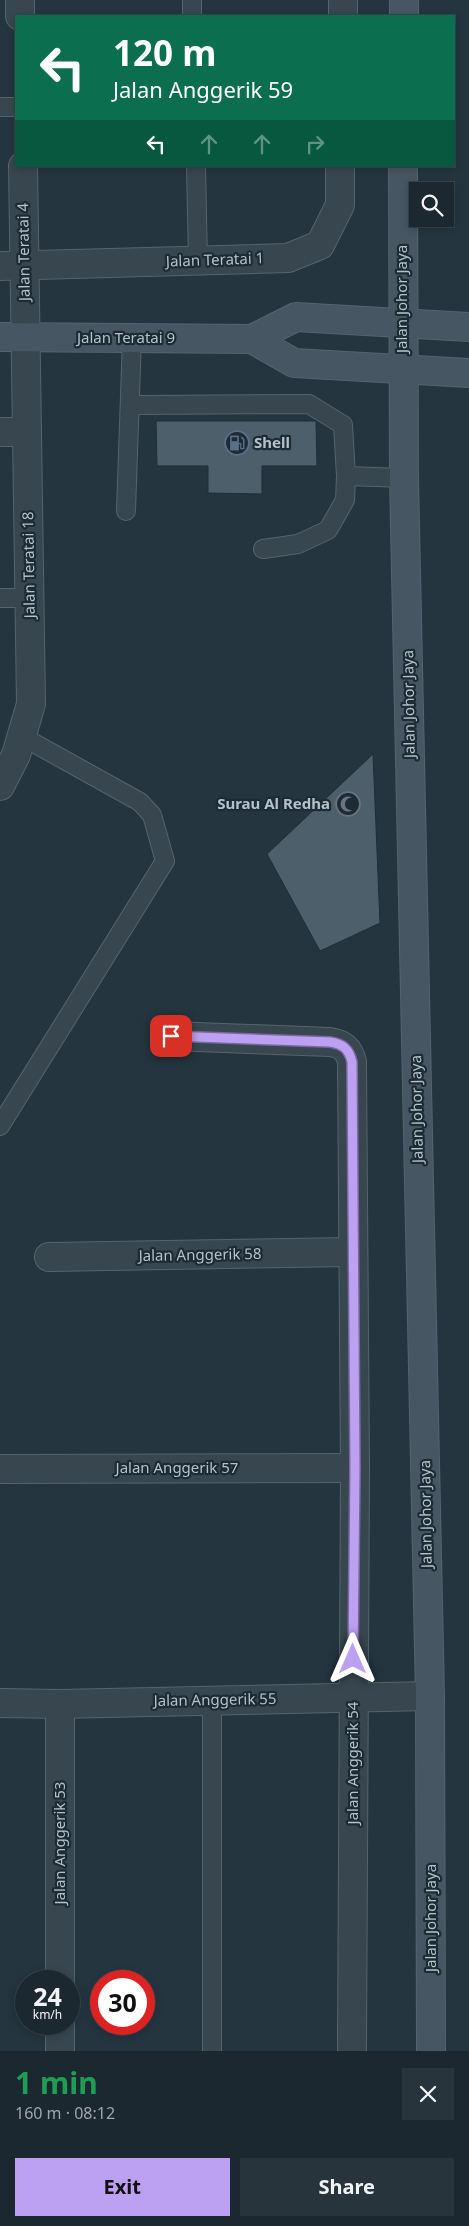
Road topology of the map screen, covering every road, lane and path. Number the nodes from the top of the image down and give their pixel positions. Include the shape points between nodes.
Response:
1 (20, 0) edge
2 (192, 0) edge
3 (343, 0) edge
4 (404, 0) edge
5 (20, 15) edge
6 (192, 15) edge
7 (343, 15) edge
8 (404, 15) edge
9 (0, 107) edge
10 (15, 107) edge
11 (23, 167) edge
12 (196, 167) edge
13 (340, 167) edge
14 (403, 167) edge
15 (198, 261) junction
16 (12, 265) edge
17 (403, 323) junction
18 (469, 327) edge
19 (13, 337) edge
20 (132, 338) junction
21 (252, 339) junction
22 (403, 369) junction
23 (469, 373) edge
24 (131, 405) junction
25 (0, 432) edge
26 (27, 432) junction
27 (346, 476) junction
28 (404, 478) junction
29 (126, 511) dead end
30 (263, 549) dead end
31 (0, 598) edge
32 (29, 598) junction
33 (23, 737) junction
34 (0, 786) edge
35 (171, 1036) dead end
36 (0, 1126) edge
37 (352, 1252) junction
38 (49, 1257) dead end
39 (355, 1468) junction
40 (0, 1469) edge
41 (430, 1696) junction
42 (353, 1697) junction
43 (212, 1700) junction
44 (0, 1703) edge
45 (60, 1704) junction
46 (60, 1970) edge
47 (60, 2035) edge
48 (60, 2051) edge
49 (212, 2051) edge
50 (352, 2051) edge
51 (432, 2051) edge

1 - 5 street
2 - 6 lane
3 - 7 street
4 - 8 main road
9 - 10 lane
11 - 16 street, Jalan Teratai 4
12 - 15 lane
13 - 15 street, Jalan Teratai 1 via 340,206 320,245 288,258
14 - 17 main road, Jalan Johor Jaya
15 - 16 street, Jalan Teratai 1
16 - 19 street, Jalan Teratai 4
17 - 18 main road, Jalan Teratai 9
17 - 21 main road, Jalan Teratai 9 via 296,317
17 - 22 main road, Jalan Johor Jaya
19 - 20 main road, Jalan Teratai 9
19 - 26 street, Jalan Teratai 18
20 - 21 main road, Jalan Teratai 9
20 - 24 lane
21 - 22 main road, Jalan Teratai 9 via 294,363
22 - 23 main road, Jalan Teratai 9
22 - 28 main road, Jalan Johor Jaya
24 - 27 lane via 309,404 343,425
24 - 29 lane
25 - 26 street
26 - 32 street, Jalan Teratai 18
27 - 28 lane
27 - 30 lane via 345,500 328,530 298,544
28 - 41 main road, Jalan Johor Jaya
31 - 32 lane
32 - 33 street, Jalan Teratai 18 via 31,704
33 - 34 street, Jalan Teratai 18
33 - 36 lane via 140,802 152,815 165,861
35 - 37 street, Jalan Anggerik 54 via 340,1043 350,1054
37 - 38 street, Jalan Anggerik 58
37 - 39 street, Jalan Anggerik 54
39 - 40 street, Jalan Anggerik 57
39 - 42 street, Jalan Anggerik 54
41 - 42 street, Jalan Anggerik 55
41 - 51 main road, Jalan Johor Jaya
42 - 43 street, Jalan Anggerik 55
42 - 50 street, Jalan Anggerik 54
43 - 45 street, Jalan Anggerik 55
43 - 49 lane
44 - 45 street, Jalan Anggerik 55
45 - 46 street, Jalan Anggerik 53
47 - 48 street

